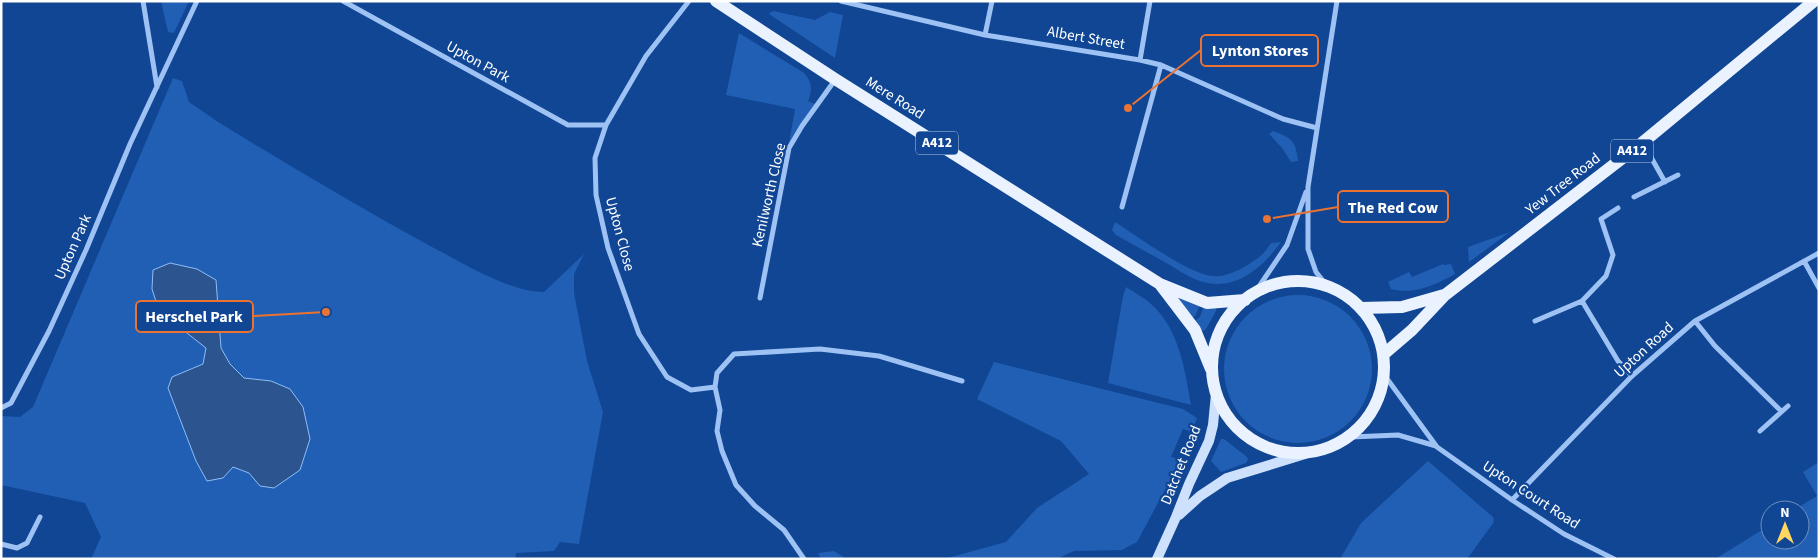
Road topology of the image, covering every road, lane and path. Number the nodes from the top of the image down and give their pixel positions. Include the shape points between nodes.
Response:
1 (143, 1) edge
2 (197, 1) edge
3 (343, 1) edge
4 (689, 1) edge
5 (716, 1) edge
6 (841, 1) edge
7 (992, 1) edge
8 (1150, 1) edge
9 (1337, 1) edge
10 (1814, 1) edge
11 (985, 35) junction
12 (1140, 60) junction
13 (1161, 65) junction
14 (835, 79) junction
15 (157, 88) junction
16 (606, 125) junction
17 (1317, 128) junction
18 (1642, 143) junction
19 (1678, 175) dead end
20 (1665, 182) junction
21 (1308, 187) junction
22 (1634, 197) dead end
23 (1122, 207) dead end
24 (1618, 208) dead end
25 (1819, 253) edge
26 (1804, 261) junction
27 (1160, 284) junction
28 (1327, 286) junction
29 (1819, 288) edge
30 (1445, 295) junction
31 (1249, 297) junction
32 (760, 298) dead end
33 (1582, 301) junction
34 (1360, 308) junction
35 (1535, 321) dead end
36 (1695, 321) junction
37 (1384, 354) junction
38 (1212, 371) junction
39 (1384, 376) junction
40 (1632, 376) junction
41 (962, 381) dead end
42 (715, 387) junction
43 (1216, 394) junction
44 (1788, 406) dead end
45 (1, 408) edge
46 (1781, 411) junction
47 (1760, 431) dead end
48 (1351, 437) junction
49 (1437, 446) junction
50 (1305, 454) junction
51 (1512, 500) junction
52 (40, 517) dead end
53 (1176, 518) junction
54 (1, 544) edge
55 (804, 559) edge
56 (1156, 559) edge
57 (1614, 559) edge

1 - 15 street
2 - 15 street, Upton Park
3 - 16 street, Upton Park via 568,124
4 - 16 street, Upton Close via 646,56
5 - 14 main road, Mere Road / A412
6 - 11 street, Albert Street
7 - 11 street
8 - 12 street
9 - 17 street
10 - 18 main road, Yew Tree Road / A412
11 - 12 street, Albert Street
12 - 13 street, Albert Street
13 - 17 street, Albert Street via 1283,120
13 - 23 street
14 - 27 main road, Mere Road / A412
14 - 32 street, Kenilworth Close via 789,148
15 - 45 street, Upton Park via 49,332 11,403
16 - 42 street, Upton Close via 596,158 596,196 608,248 639,334 667,377 691,390
17 - 21 street
18 - 20 street
18 - 30 main road, Yew Tree Road / A412
19 - 20 street
20 - 22 street
21 - 28 street via 1308,249 1316,272
21 - 31 street via 1287,245
24 - 33 street via 1601,219 1612,255 1606,276
25 - 26 street, Upton Road
26 - 29 street
26 - 36 street, Upton Road
27 - 31 main road, A412 via 1207,302
27 - 38 main road, A412 via 1194,330
28 - 31 main road via 1302,282 1277,284
28 - 34 main road
30 - 34 main road, Yew Tree Road / A412 via 1402,307
30 - 37 main road, Yew Tree Road / A412
31 - 38 main road via 1230,314 1220,332
33 - 35 street
33 - 40 street via 1618,361
34 - 37 main road via 1376,329
36 - 40 street, Upton Road
36 - 46 street via 1715,346
37 - 39 main road
38 - 43 main road
39 - 48 main road via 1380,397 1368,419
39 - 49 street, Upton Court Road
40 - 51 street, Upton Road
41 - 42 street via 879,356 820,349 734,354 716,374
42 - 55 street via 720,410 717,431 736,485 784,530
43 - 50 main road via 1225,414 1240,432 1259,445
43 - 53 main road, Datchet Road via 1214,425 1209,441
44 - 46 street
46 - 47 street
48 - 49 street, Upton Court Road via 1398,435
48 - 50 main road via 1329,448
49 - 51 street, Upton Court Road
50 - 53 main road, Datchet Road via 1227,478
51 - 57 street, Upton Court Road via 1564,534
52 - 54 street via 27,544 17,548
53 - 56 main road, Datchet Road

